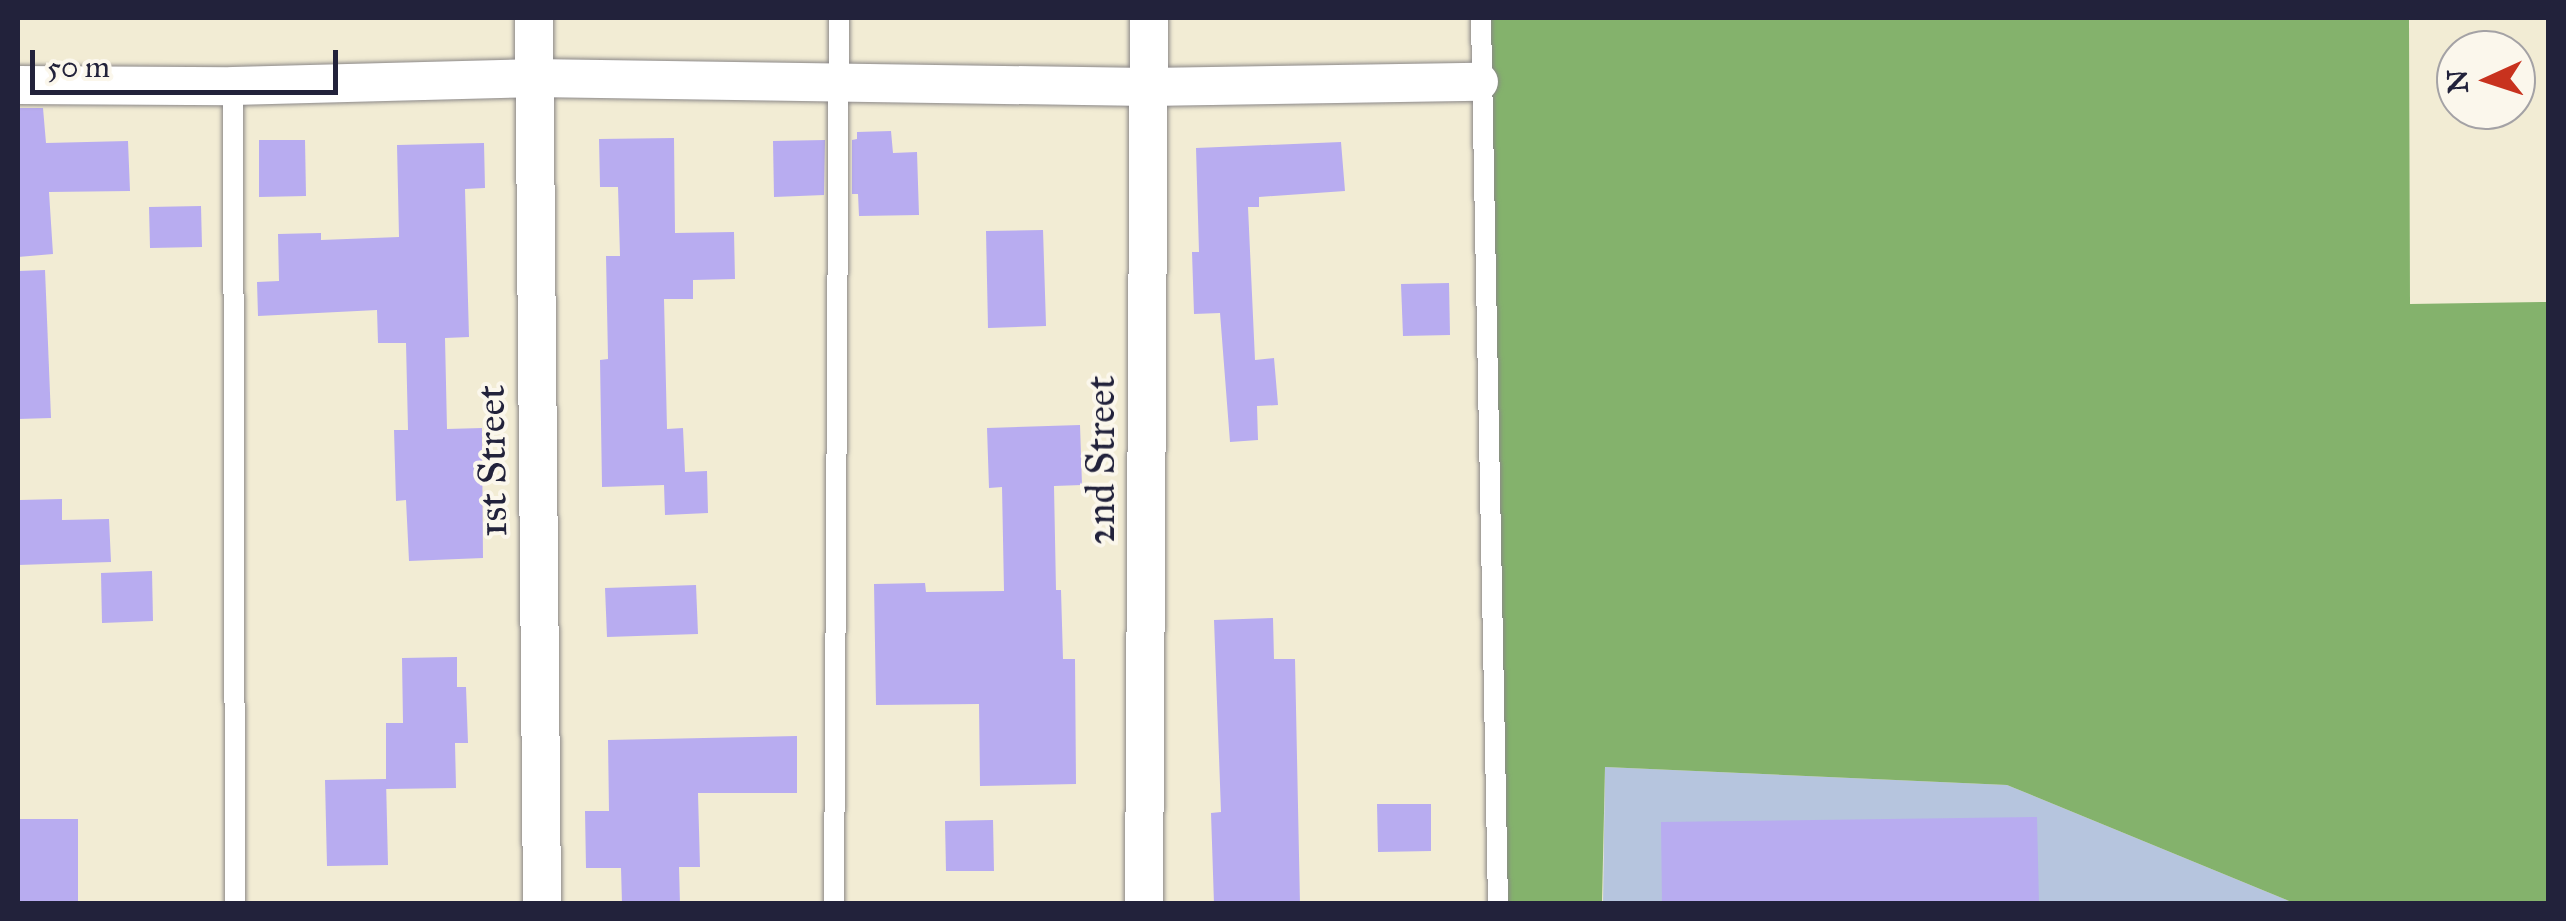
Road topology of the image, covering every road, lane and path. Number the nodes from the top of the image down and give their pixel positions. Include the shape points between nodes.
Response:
1 (534, 18) edge
2 (839, 18) edge
3 (1149, 18) edge
4 (1481, 18) edge
5 (533, 78) junction
6 (839, 82) junction
7 (1478, 82) junction
8 (18, 85) edge
9 (233, 86) junction
10 (1148, 87) junction
11 (235, 904) edge
12 (542, 904) edge
13 (834, 904) edge
14 (1144, 904) edge
15 (1498, 904) edge

1 - 5 street, 1st Street
2 - 6 lane
3 - 10 street, 2nd Street
4 - 7 lane
5 - 6 street
5 - 9 street
5 - 12 street, 1st Street
6 - 10 street
6 - 13 lane
7 - 10 street
7 - 15 lane
8 - 9 street
9 - 11 lane
10 - 14 street, 2nd Street

